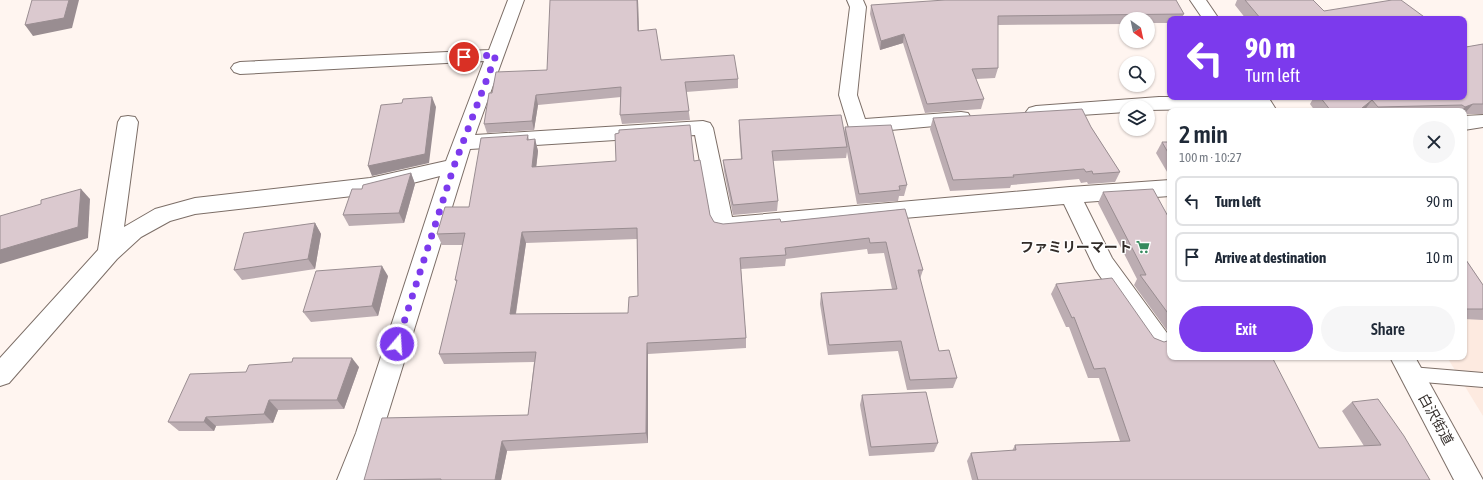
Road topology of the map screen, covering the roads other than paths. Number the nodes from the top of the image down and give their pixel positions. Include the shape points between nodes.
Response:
1 (516, 0) edge
2 (1198, 0) edge
3 (862, 4) edge
4 (1209, 16) edge
5 (496, 55) junction
6 (240, 68) dead end
7 (1262, 103) edge
8 (1016, 114) edge
9 (976, 117) edge
10 (1483, 120) edge
11 (128, 122) dead end
12 (1467, 122) edge
13 (463, 143) junction
14 (454, 166) junction
15 (1167, 188) edge
16 (1070, 195) junction
17 (109, 253) junction
18 (1158, 340) edge
19 (1407, 365) edge
20 (0, 375) edge
21 (1483, 380) edge
22 (351, 480) edge
23 (1469, 480) edge

1 - 5 street
2 - 4 street
3 - 9 street via 848,95 857,126
5 - 6 street
5 - 13 street
7 - 8 street via 1159,103
10 - 12 street
11 - 17 street
13 - 14 street
13 - 16 street via 703,128 723,226
14 - 17 street via 370,186 194,206 163,215 139,228
14 - 22 street via 369,433
15 - 16 street
16 - 18 street via 1103,263
17 - 20 street
19 - 21 lane
19 - 23 street, 白沢街道

